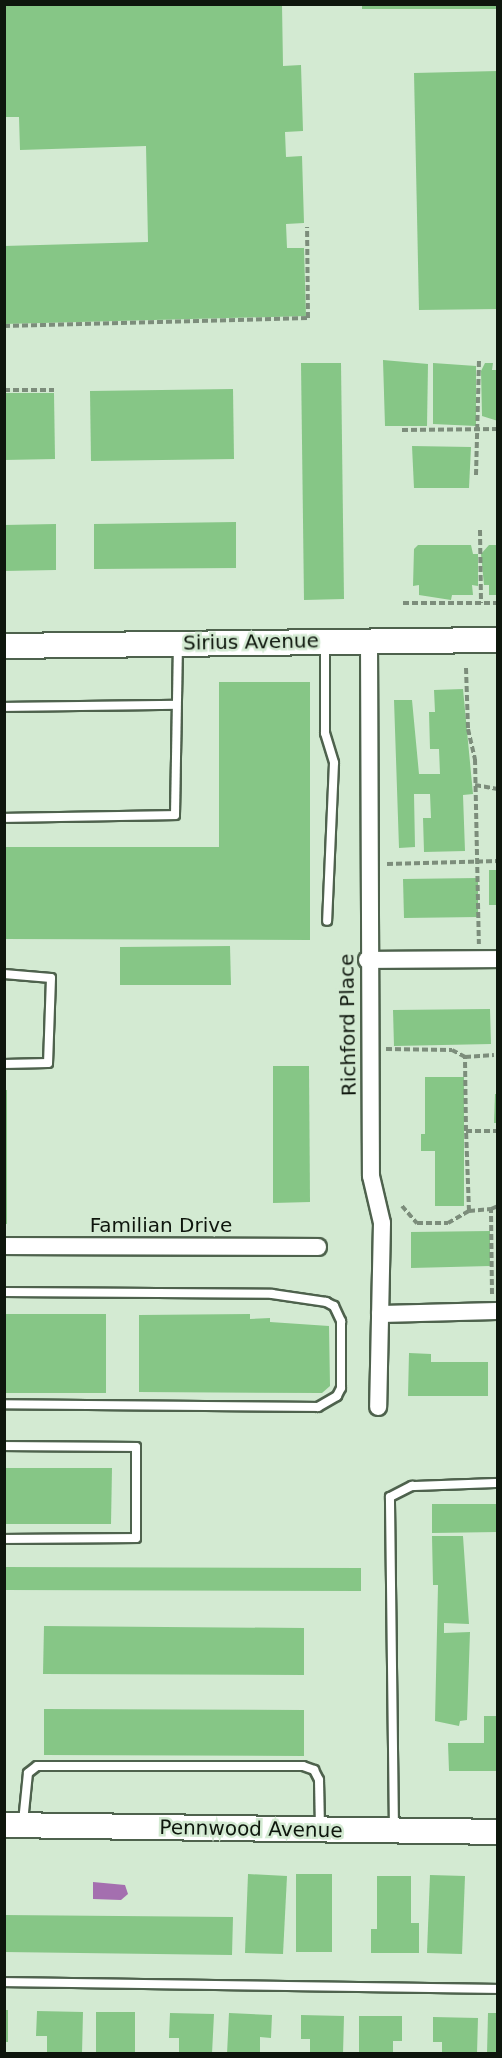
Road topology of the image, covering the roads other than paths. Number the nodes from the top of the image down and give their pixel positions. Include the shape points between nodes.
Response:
1 (498, 640) edge
2 (369, 641) junction
3 (325, 642) junction
4 (178, 643) junction
5 (4, 646) edge
6 (176, 705) junction
7 (4, 707) edge
8 (4, 818) edge
9 (327, 921) dead end
10 (498, 959) edge
11 (367, 960) junction
12 (4, 974) edge
13 (4, 1064) edge
14 (4, 1246) edge
15 (318, 1247) dead end
16 (4, 1292) edge
17 (495, 1311) edge
18 (380, 1314) junction
19 (4, 1404) edge
20 (378, 1407) dead end
21 (4, 1446) edge
22 (498, 1483) edge
23 (4, 1539) edge
24 (14, 1826) edge
25 (320, 1830) junction
26 (394, 1830) junction
27 (498, 1832) edge
28 (4, 1982) edge
29 (498, 1989) edge

1 - 2 street, Sirius Avenue
2 - 3 street, Sirius Avenue
2 - 11 street, Richford Place
3 - 4 street, Sirius Avenue
3 - 9 lane via 325,733 334,775
4 - 5 street, Sirius Avenue
4 - 6 lane
6 - 7 lane
6 - 8 lane via 175,814
10 - 11 street
11 - 18 street, Richford Place via 371,1176 382,1223
12 - 13 lane via 51,978 48,1063
14 - 15 street, Familian Drive
16 - 19 lane via 272,1294 326,1302 334,1306 341,1321 341,1388 337,1396 318,1407
17 - 18 street
18 - 20 street, Richford Place
21 - 23 lane via 136,1447 136,1538
22 - 26 lane via 412,1486 390,1497
24 - 25 street, Pennwood Avenue
24 - 25 lane via 28,1773 37,1766 303,1766 314,1770 319,1780
25 - 26 street, Pennwood Avenue
26 - 27 street, Pennwood Avenue
28 - 29 lane

